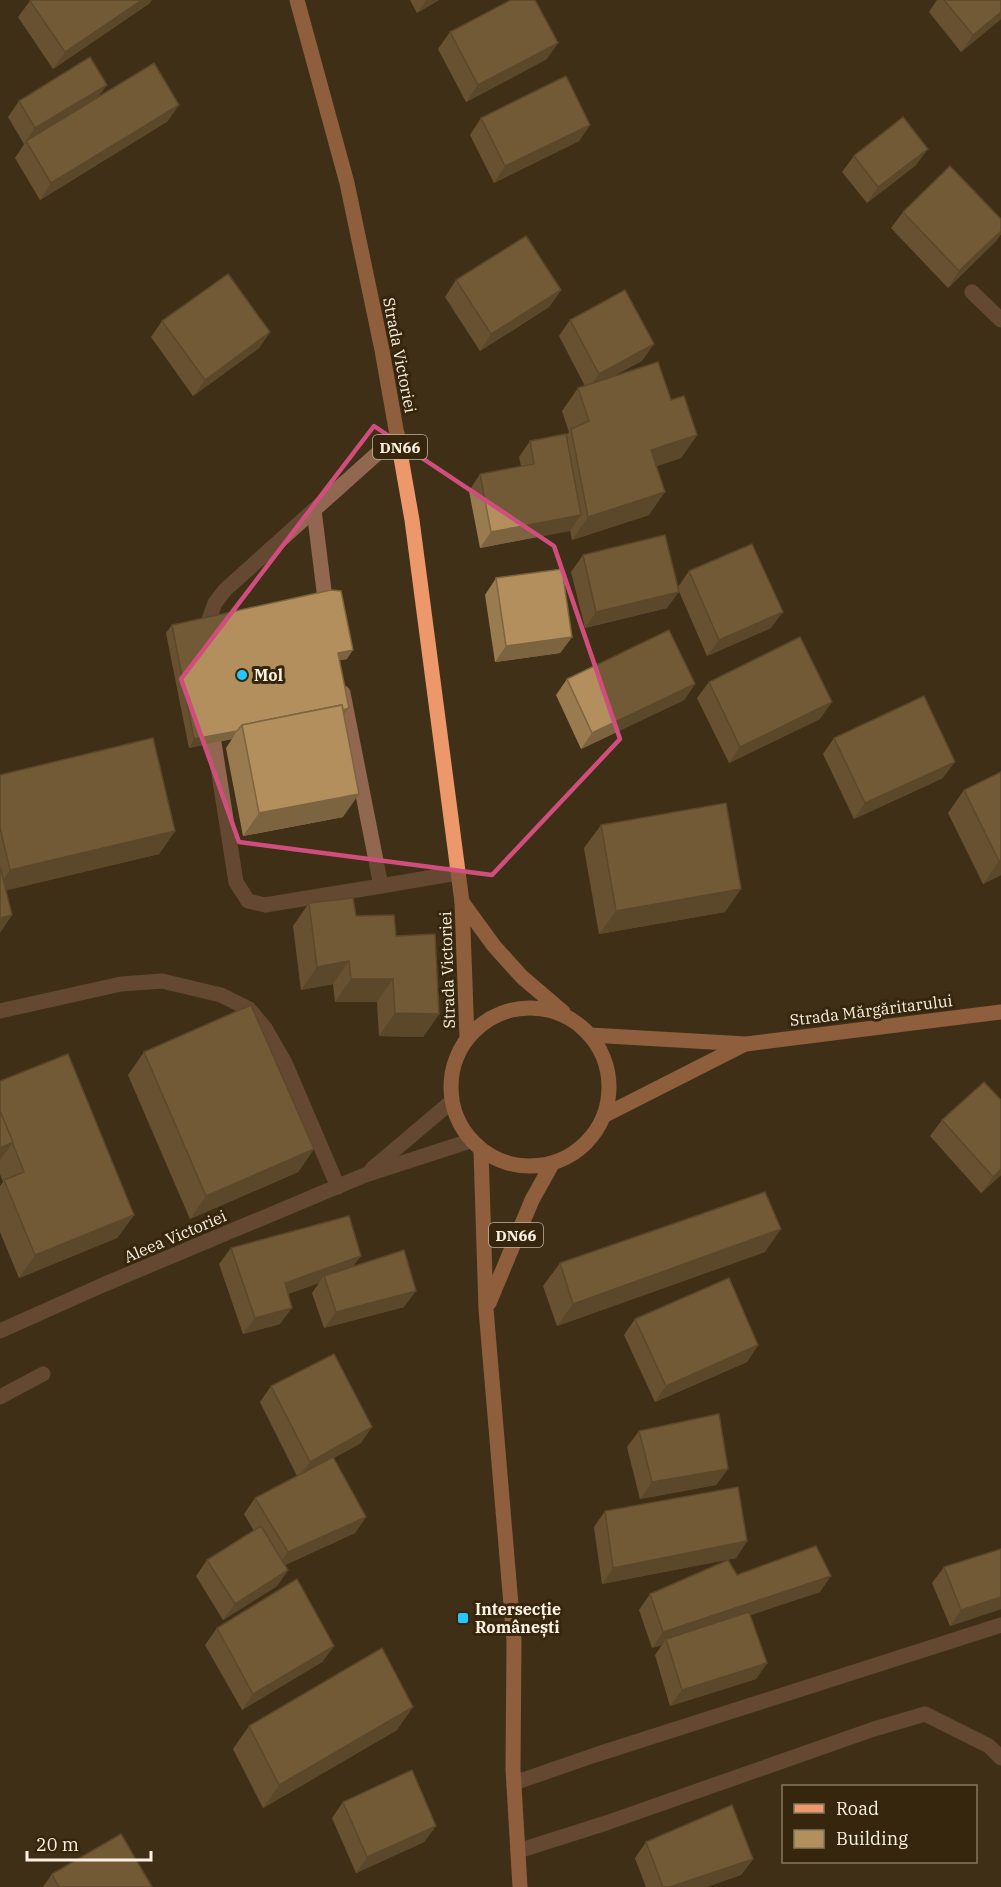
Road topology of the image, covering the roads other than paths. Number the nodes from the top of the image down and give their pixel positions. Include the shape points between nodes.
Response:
1 (297, 0) edge
2 (972, 292) dead end
3 (1001, 320) edge
4 (398, 435) junction
5 (314, 510) junction
6 (325, 599) edge
7 (207, 625) edge
8 (342, 683) edge
9 (214, 743) edge
10 (457, 873) junction
11 (381, 886) junction
12 (462, 902) junction
13 (0, 1011) edge
14 (1001, 1012) edge
15 (567, 1016) junction
16 (590, 1035) junction
17 (467, 1038) junction
18 (746, 1044) junction
19 (451, 1102) junction
20 (605, 1115) junction
21 (476, 1146) junction
22 (552, 1164) junction
23 (365, 1175) junction
24 (338, 1187) junction
25 (486, 1309) junction
26 (0, 1331) edge
27 (43, 1374) dead end
28 (0, 1397) edge
29 (1001, 1624) edge
30 (1001, 1758) edge
31 (514, 1783) junction
32 (518, 1851) junction
33 (520, 1887) edge

1 - 4 main road, Strada Victoriei / DN66 via 347,183
2 - 3 street
4 - 5 street
4 - 10 main road, Strada Victoriei / DN66
5 - 6 street
5 - 7 street via 225,590
8 - 11 street
9 - 11 street via 236,882 248,901 265,905
10 - 11 street
10 - 12 main road, Strada Victoriei / DN66
12 - 15 main road, Strada Victoriei / DN66 via 515,969
12 - 17 main road, Strada Victoriei / DN66
13 - 24 street via 121,984 162,981 221,995 249,1009 285,1063
14 - 18 main road, Strada Mărgăritarului
15 - 16 main road, DN66
15 - 17 main road, DN66 via 541,1008 514,1009 487,1019
16 - 18 main road, Strada Mărgăritarului
16 - 20 main road, DN66 via 605,1059 610,1087
17 - 19 main road, DN66 via 455,1058 450,1079
18 - 20 main road, Strada Mărgăritarului
19 - 21 main road, DN66 via 458,1123
19 - 23 street, Aleea Victoriei
20 - 22 main road, DN66 via 593,1136 575,1153
21 - 22 main road, DN66 via 503,1163 527,1167
21 - 23 street, Aleea Victoriei
21 - 25 main road, DN66
22 - 25 main road, DN66 via 532,1200
23 - 24 street, Aleea Victoriei
24 - 26 street, Aleea Victoriei
25 - 31 main road, DN66 via 514,1640
27 - 28 street
29 - 31 street
30 - 32 street via 989,1746 925,1714
31 - 32 main road, DN66
32 - 33 main road, DN66

